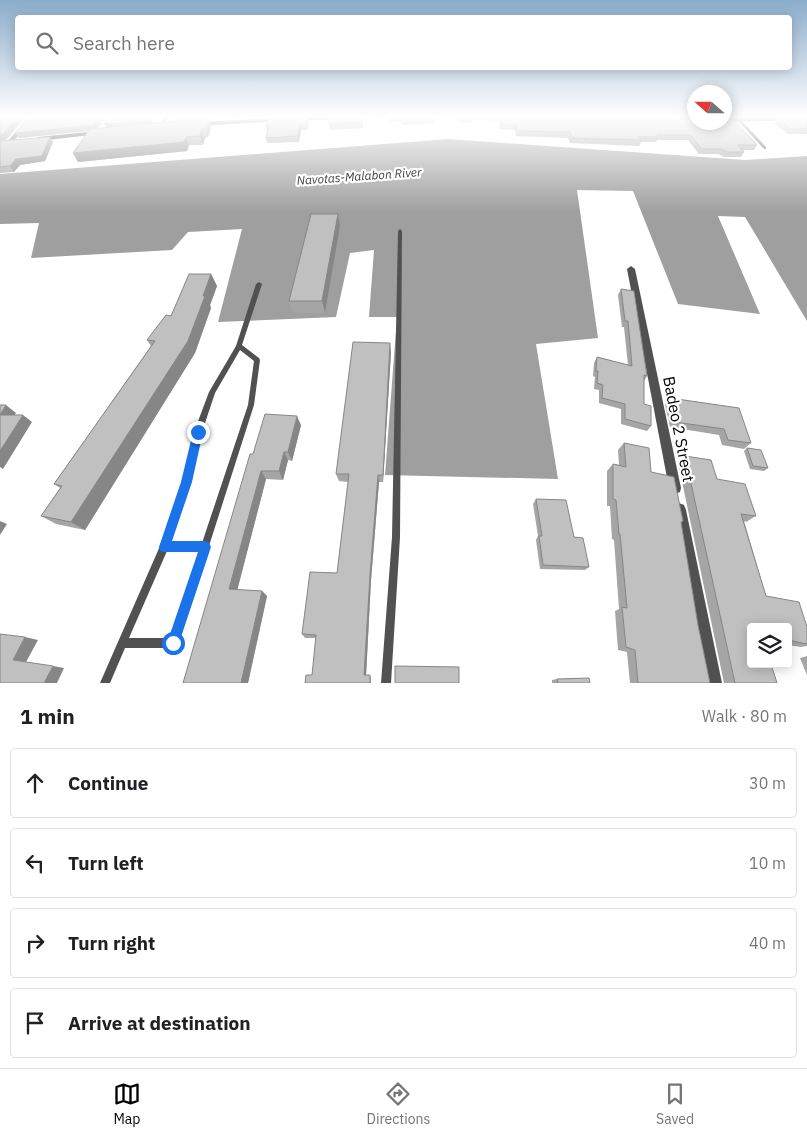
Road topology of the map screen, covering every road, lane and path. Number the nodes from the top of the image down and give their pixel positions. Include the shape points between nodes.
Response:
1 (400, 231) dead end
2 (631, 269) dead end
3 (259, 284) dead end
4 (239, 346) junction
5 (164, 547) junction
6 (205, 547) junction
7 (122, 643) junction
8 (106, 683) edge
9 (386, 683) edge
10 (714, 683) edge

1 - 9 lane via 396,537
2 - 10 street, Badeo 2 Street
3 - 4 lane
4 - 5 lane via 212,392
4 - 6 lane via 257,360 251,405
5 - 6 lane
5 - 7 lane
6 - 7 lane via 173,643
7 - 8 lane

